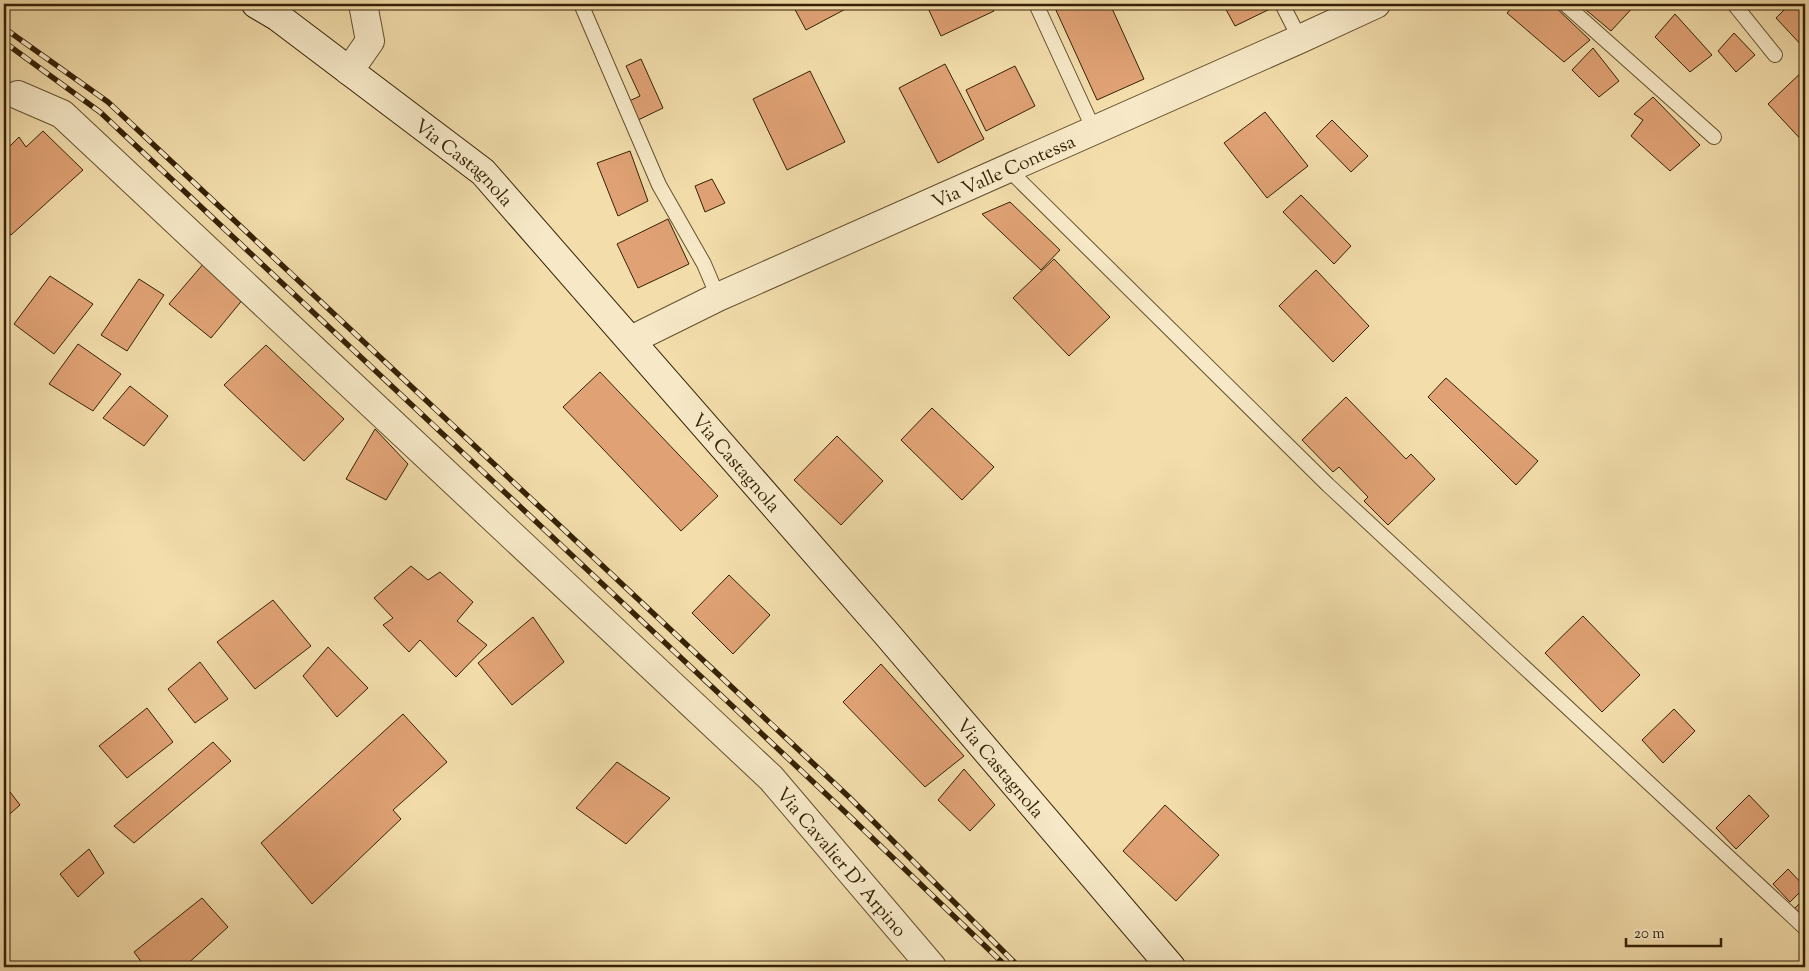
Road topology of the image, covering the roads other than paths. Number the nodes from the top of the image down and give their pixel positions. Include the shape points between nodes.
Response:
1 (256, 4) edge
2 (363, 4) edge
3 (581, 4) edge
4 (1036, 4) edge
5 (1282, 4) edge
6 (1376, 4) edge
7 (1565, 4) edge
8 (1734, 4) edge
9 (1300, 39) junction
10 (1776, 55) dead end
11 (349, 71) junction
12 (18, 95) dead end
13 (1094, 130) junction
14 (1714, 137) dead end
15 (1007, 168) junction
16 (718, 297) junction
17 (630, 340) junction
18 (1805, 928) edge
19 (932, 967) edge
20 (1171, 967) edge

1 - 11 street, Via Castagnola
2 - 11 street via 370,41
3 - 16 lane via 659,185 704,264
4 - 13 lane
5 - 9 lane
6 - 9 street, Via Valle Contessa
7 - 14 lane
8 - 10 lane
9 - 13 street, Via Valle Contessa
11 - 17 street, Via Castagnola via 483,172
12 - 19 street, Via Cavalier D' Arpino via 62,114 771,778
13 - 15 street, Via Valle Contessa
15 - 16 street, Via Valle Contessa
15 - 18 lane via 1328,485
16 - 17 street, Via Valle Contessa
17 - 20 street, Via Castagnola

